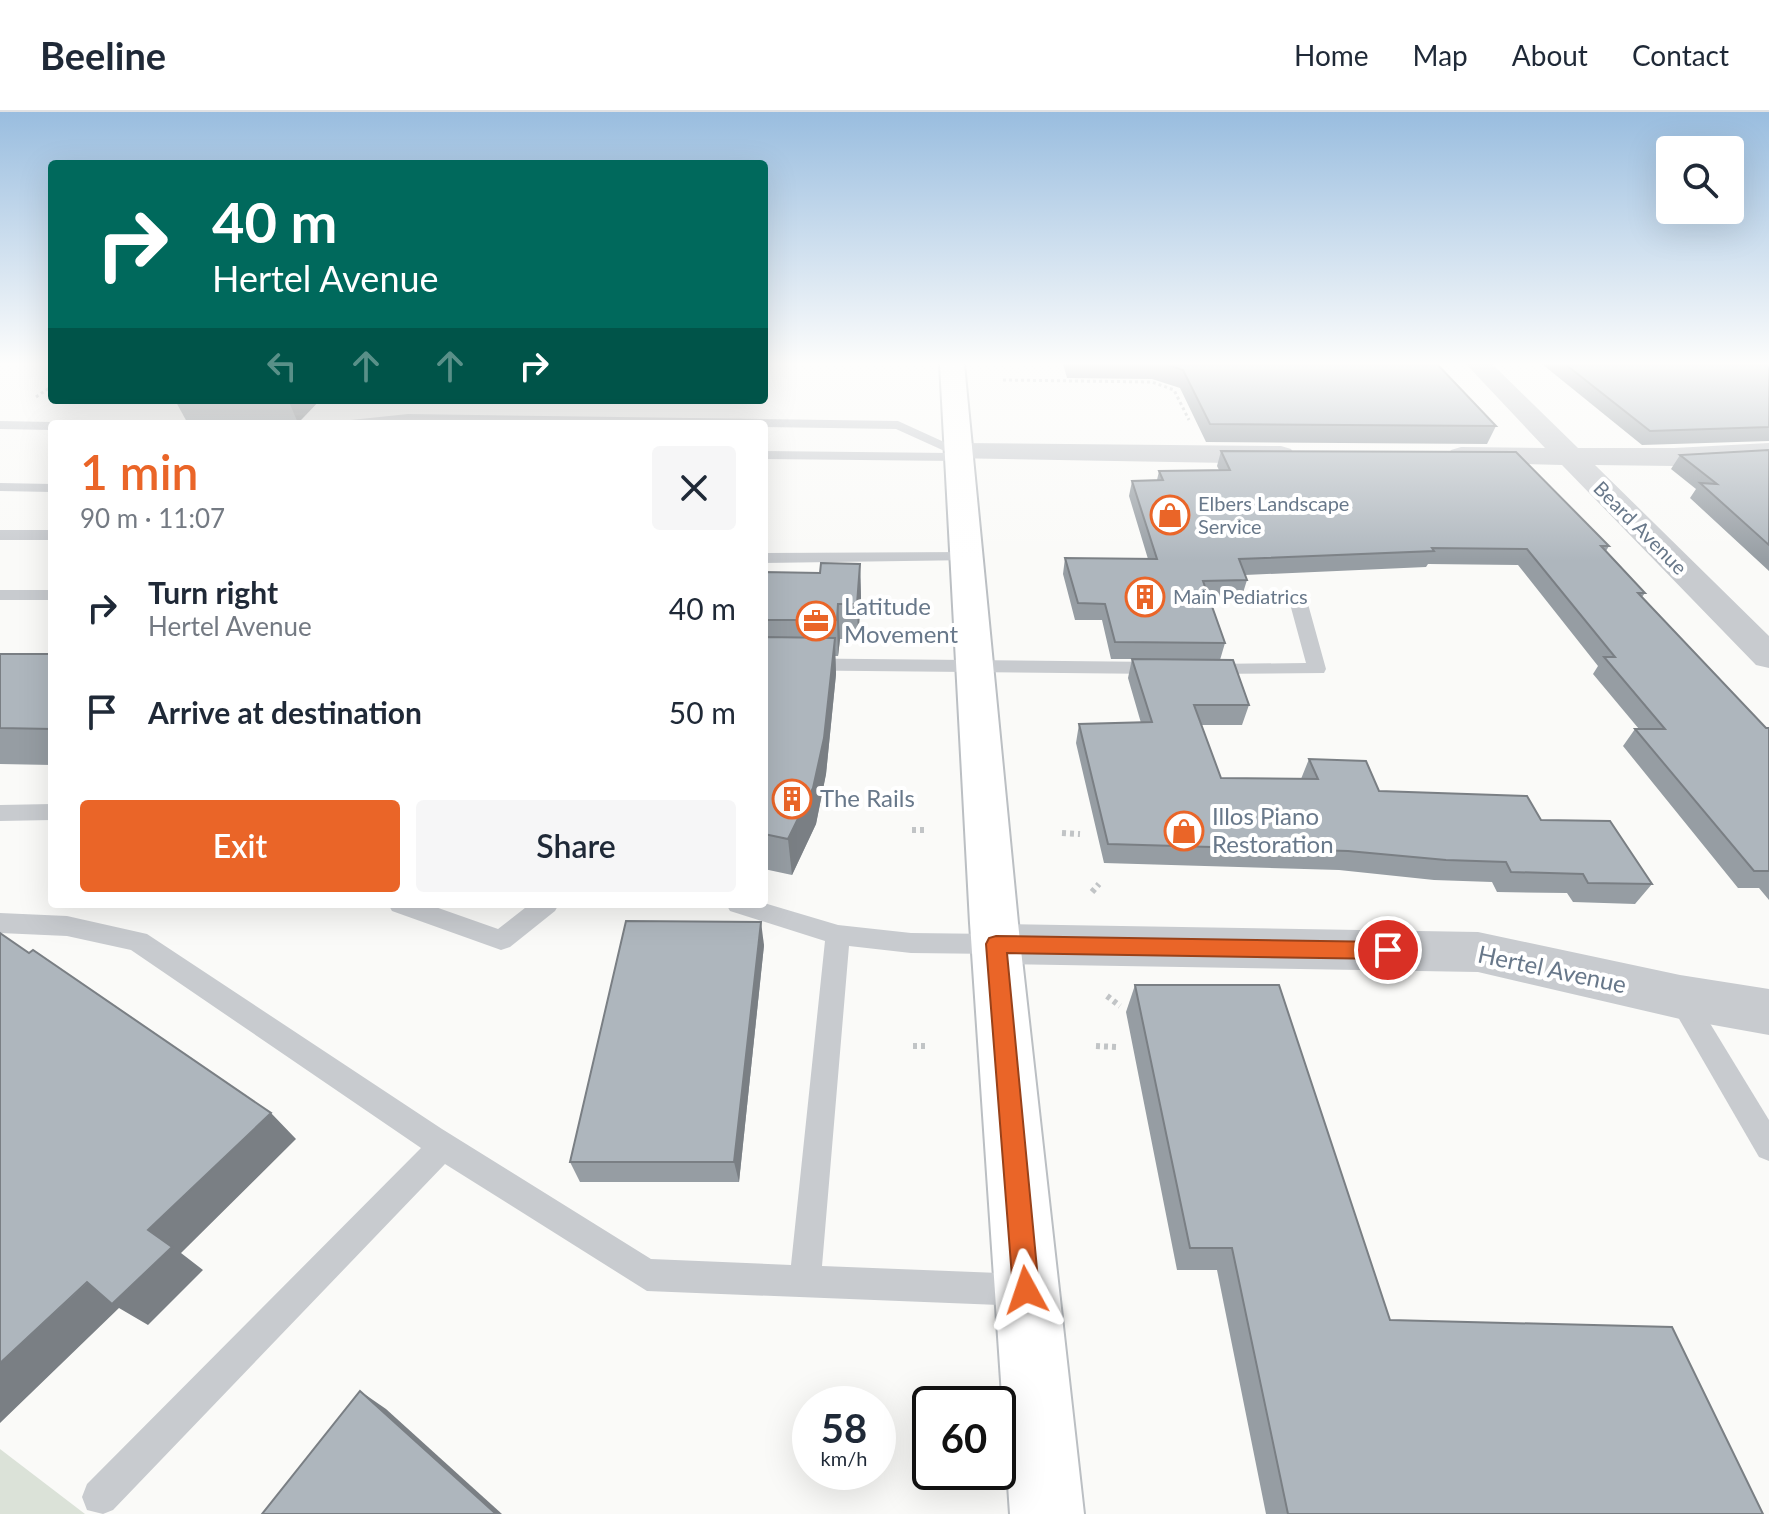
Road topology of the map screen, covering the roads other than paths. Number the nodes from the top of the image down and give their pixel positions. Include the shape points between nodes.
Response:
1 (907, 429) edge
2 (957, 429) edge
3 (1542, 429) edge
4 (1769, 452) edge
5 (959, 454) junction
6 (768, 455) edge
7 (1306, 455) edge
8 (1432, 456) edge
9 (1569, 457) junction
10 (0, 487) edge
11 (48, 488) edge
12 (0, 535) edge
13 (48, 535) edge
14 (968, 557) junction
15 (768, 558) edge
16 (893, 558) junction
17 (841, 575) edge
18 (0, 595) edge
19 (48, 595) edge
20 (1299, 604) dead end
21 (1769, 657) edge
22 (768, 664) edge
23 (976, 666) junction
24 (48, 812) edge
25 (0, 813) edge
26 (411, 908) edge
27 (542, 908) edge
28 (751, 908) edge
29 (0, 923) edge
30 (838, 935) junction
31 (996, 944) junction
32 (1680, 997) junction
33 (1769, 1012) edge
34 (443, 1146) junction
35 (1769, 1147) edge
36 (805, 1281) junction
37 (1026, 1290) junction
38 (100, 1497) dead end
39 (1047, 1514) edge

1 - 5 lane
2 - 5 main road
3 - 9 street, Beard Avenue
4 - 9 street
5 - 6 lane
5 - 7 street
5 - 14 main road
8 - 9 street
9 - 21 street, Beard Avenue
10 - 11 lane
12 - 13 lane
14 - 16 lane
14 - 23 main road
15 - 16 lane
16 - 17 lane
18 - 19 lane
20 - 23 lane via 1317,669
22 - 23 lane
23 - 31 main road
24 - 25 lane
26 - 27 lane via 501,940
28 - 30 lane
29 - 34 lane via 67,926 138,941
30 - 31 lane
30 - 36 lane
31 - 32 street, Hertel Avenue via 1478,952
31 - 37 main road
32 - 33 street, Hertel Avenue
32 - 35 lane
34 - 36 lane via 647,1275
34 - 38 lane
36 - 37 lane
37 - 39 main road

